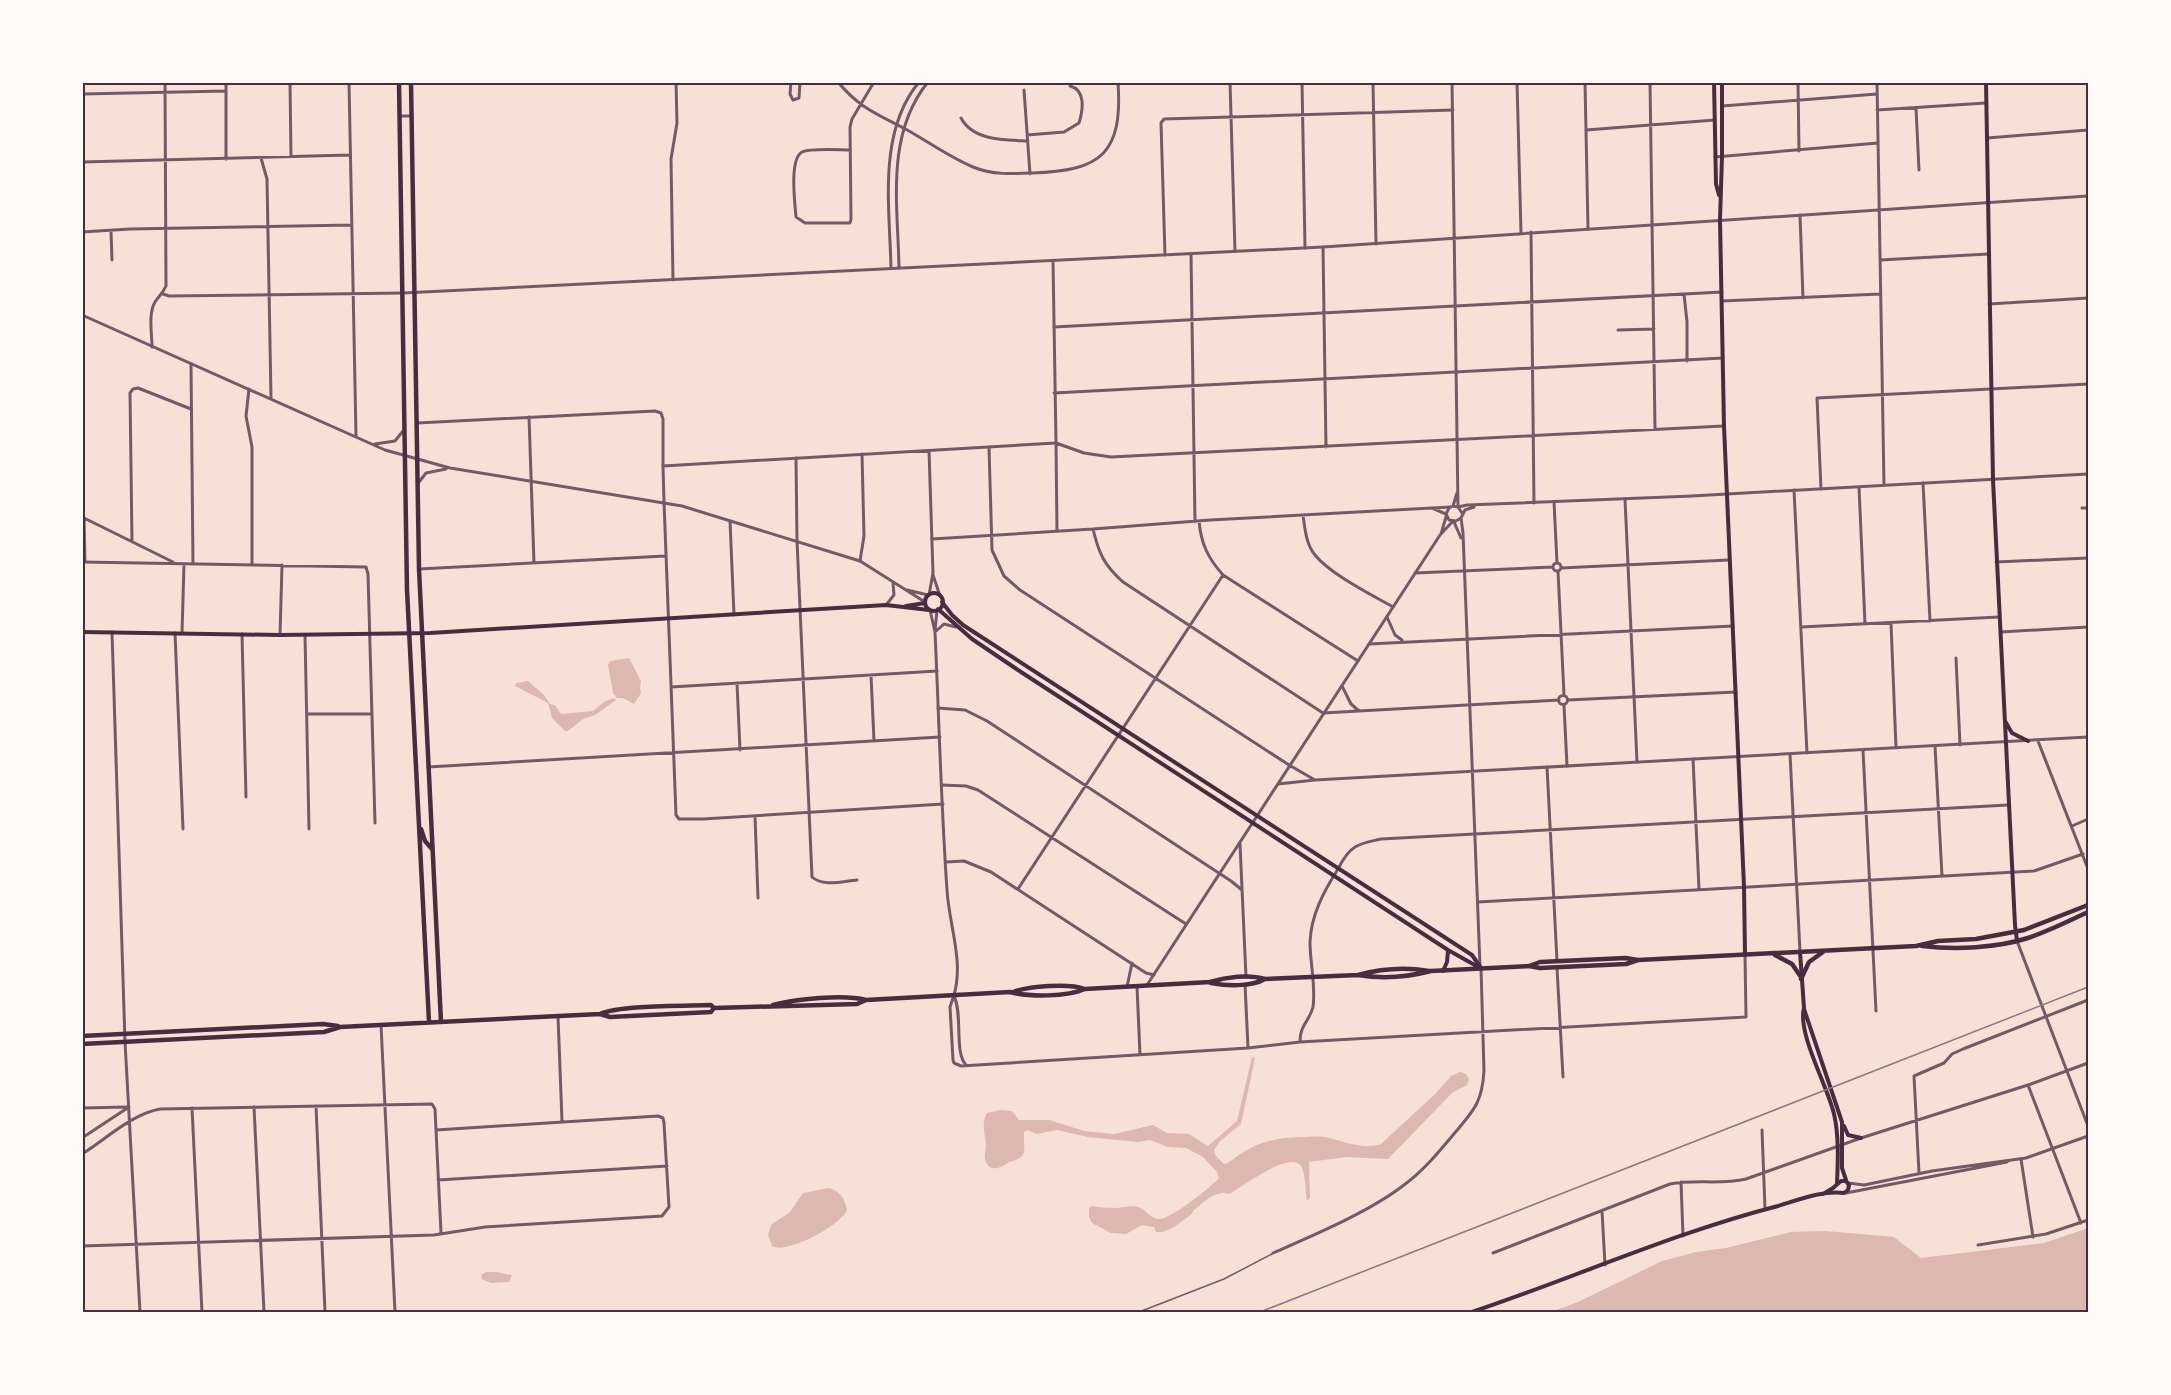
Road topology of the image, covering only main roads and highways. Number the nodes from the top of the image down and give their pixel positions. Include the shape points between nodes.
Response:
1 (399, 82) edge
2 (411, 82) edge
3 (1714, 82) edge
4 (1722, 82) edge
5 (1986, 82) edge
6 (1720, 200) junction
7 (942, 602) junction
8 (925, 603) junction
9 (903, 606) junction
10 (930, 610) junction
11 (938, 610) junction
12 (82, 632) edge
13 (409, 633) junction
14 (422, 633) junction
15 (2004, 717) junction
16 (2028, 741) road end
17 (419, 824) junction
18 (432, 849) junction
19 (2088, 905) edge
20 (2088, 912) edge
21 (2015, 932) junction
22 (2017, 941) junction
23 (1916, 946) junction
24 (1448, 950) junction
25 (1827, 951) junction
26 (1800, 952) junction
27 (1773, 954) junction
28 (1745, 955) junction
29 (1638, 960) junction
30 (1529, 966) junction
31 (1480, 968) junction
32 (1443, 970) junction
33 (1801, 978) junction
34 (1265, 980) junction
35 (1210, 982) junction
36 (429, 1022) junction
37 (441, 1022) junction
38 (340, 1027) junction
39 (240, 1028) junction
40 (218, 1029) junction
41 (82, 1036) edge
42 (225, 1037) junction
43 (207, 1038) junction
44 (82, 1044) edge
45 (1834, 1105) junction
46 (1842, 1122) junction
47 (1861, 1138) road end
48 (1839, 1146) junction
49 (1847, 1182) junction
50 (1837, 1185) junction
51 (1839, 1192) junction
52 (1823, 1194) junction
53 (1472, 1312) edge

1 - 13 main road
2 - 14 main road
3 - 6 main road via 1716,184
4 - 6 main road
5 - 15 main road via 1993,480
6 - 28 main road
7 - 8 main road via 934,593
7 - 11 main road
7 - 31 main road via 963,625 1472,955
8 - 9 main road
8 - 10 main road
9 - 10 main road
9 - 14 main road
10 - 11 main road
11 - 24 main road via 1011,666
12 - 13 main road
13 - 14 main road
13 - 17 main road
14 - 18 main road
15 - 16 main road via 2012,733
15 - 21 main road
17 - 18 main road
17 - 36 main road
18 - 37 main road
19 - 21 main road
20 - 22 main road
21 - 22 main road
21 - 23 main road
22 - 23 main road via 1939,948
23 - 25 main road
24 - 31 main road
24 - 32 main road
25 - 26 main road
25 - 33 main road via 1809,962
26 - 27 main road
26 - 33 main road
27 - 28 main road
27 - 33 main road via 1788,960
28 - 29 main road
29 - 30 main road via 1557,961
29 - 30 main road via 1540,969
30 - 31 main road
31 - 32 main road
32 - 34 main road via 1416,975
33 - 45 main road via 1804,1008
34 - 35 main road via 1221,985
34 - 35 main road via 1257,976
35 - 37 main road via 788,1001 714,1008 711,1012
36 - 37 main road
36 - 38 main road
38 - 39 main road via 323,1024
38 - 42 main road via 324,1032
39 - 40 main road
39 - 42 main road
40 - 41 main road
40 - 43 main road
42 - 43 main road
43 - 44 main road
45 - 46 main road
45 - 48 main road
46 - 47 main road via 1848,1135
46 - 48 main road
48 - 49 main road
48 - 50 main road
49 - 50 main road via 1841,1180
49 - 51 main road via 1846,1193
50 - 51 main road
50 - 52 main road
51 - 52 main road
52 - 53 main road via 1683,1236

